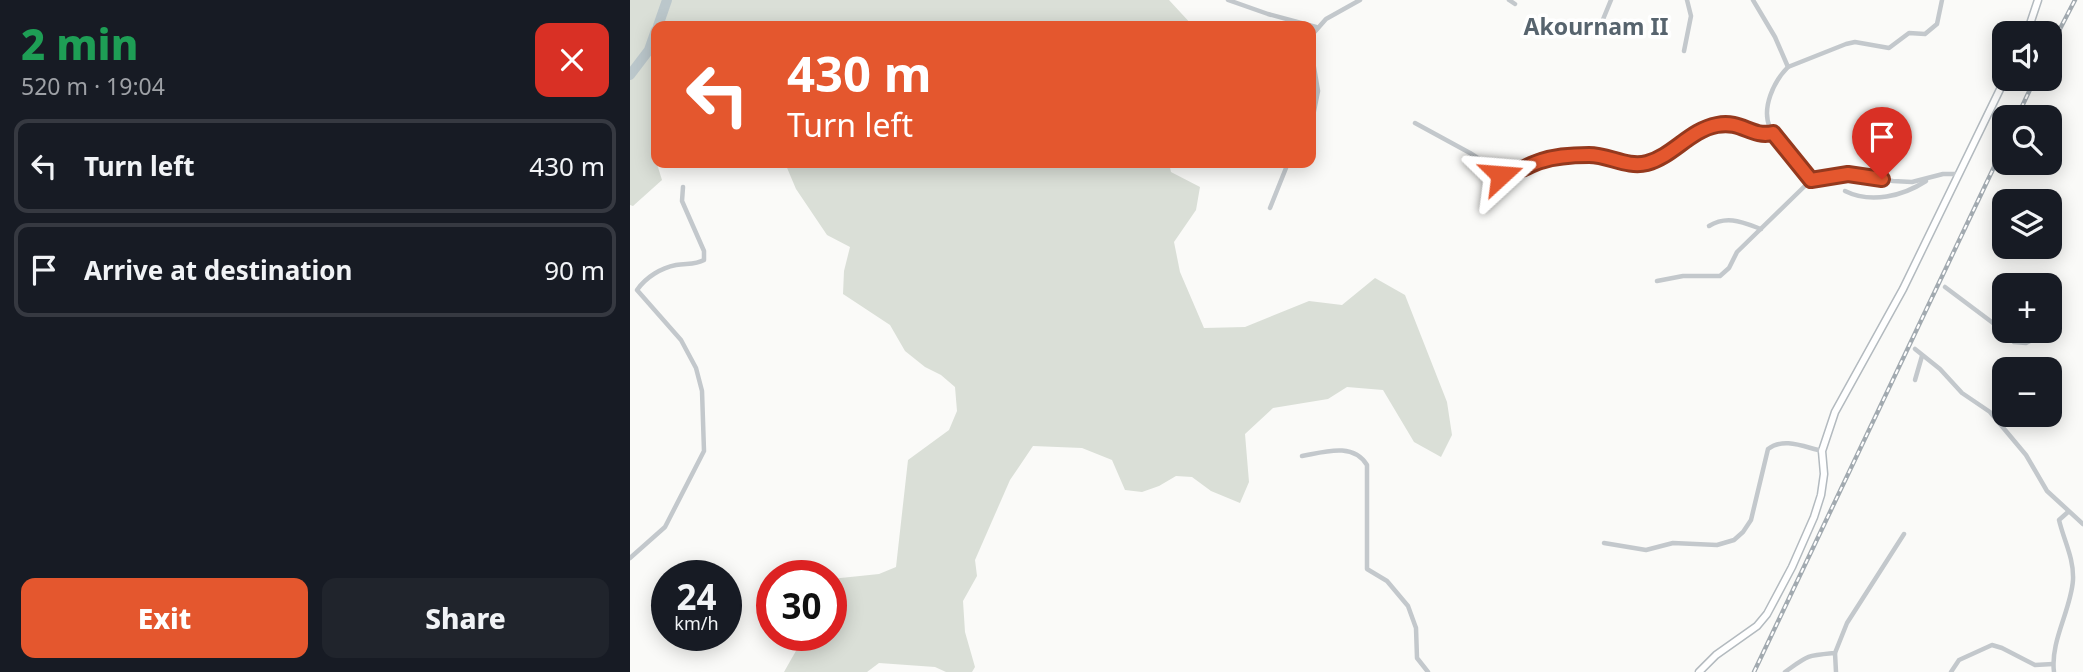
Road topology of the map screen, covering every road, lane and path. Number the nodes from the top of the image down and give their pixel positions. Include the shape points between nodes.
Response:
1 (1227, 0) edge
2 (1360, 0) edge
3 (1509, 0) edge
4 (1611, 0) edge
5 (1687, 0) edge
6 (1753, 0) edge
7 (1942, 0) edge
8 (2038, 0) edge
9 (1515, 4) dead end
10 (1294, 21) edge
11 (2031, 21) edge
12 (1317, 27) edge
13 (1597, 34) dead end
14 (1684, 51) dead end
15 (1788, 67) junction
16 (1316, 79) edge
17 (1999, 91) edge
18 (1316, 101) edge
19 (1415, 124) dead end
20 (1773, 133) junction
21 (1286, 168) edge
22 (1958, 174) junction
23 (1933, 177) junction
24 (1811, 180) junction
25 (683, 187) dead end
26 (1845, 191) dead end
27 (1270, 208) dead end
28 (1709, 226) dead end
29 (1762, 229) junction
30 (1657, 281) dead end
31 (1945, 287) dead end
32 (1992, 322) edge
33 (1915, 349) dead end
34 (1922, 356) junction
35 (1915, 380) dead end
36 (1822, 451) junction
37 (1302, 456) dead end
38 (2068, 512) junction
39 (2083, 524) edge
40 (1903, 534) dead end
41 (1604, 543) dead end
42 (630, 558) edge
43 (1835, 653) junction
44 (2053, 664) junction
45 (1428, 672) edge
46 (1699, 672) edge
47 (1785, 672) edge
48 (1836, 672) edge
49 (1951, 672) edge
50 (2054, 672) edge

1 - 10 street
2 - 12 street
3 - 9 street
4 - 13 street
5 - 14 street via 1691,16
6 - 15 street
7 - 15 street via 1937,23 1925,34 1909,33 1889,48 1846,44
8 - 11 street
15 - 20 street via 1771,93 1768,118
16 - 18 street
17 - 22 street
19 - 20 street via 1504,175 1542,160 1587,155 1644,164 1720,124 1740,125 1755,134
20 - 24 street
21 - 27 street
22 - 23 street
22 - 36 street via 1903,289 1846,390
23 - 24 street via 1893,181 1848,174
23 - 26 street via 1918,187 1883,197
24 - 29 street
25 - 42 street via 682,201 704,260 664,268 637,290 681,340 696,368 702,391 704,451 665,527
28 - 29 street via 1719,220 1736,220
29 - 30 street via 1720,276
31 - 32 street
33 - 34 street
34 - 35 street
34 - 38 street via 2008,431 2047,491
36 - 41 street via 1785,442 1768,449 1751,520 1734,540 1722,545 1673,543 1646,550
36 - 46 street via 1824,474 1814,517 1767,614
37 - 45 street via 1347,451 1356,453 1367,465 1367,569 1387,581 1408,606 1416,628 1417,658
38 - 39 street
38 - 44 street via 2059,520 2073,564 2073,583
40 - 43 street via 1847,623
43 - 47 street via 1803,657
43 - 48 street
44 - 49 street via 2035,665 1992,645 1959,660
44 - 50 street

